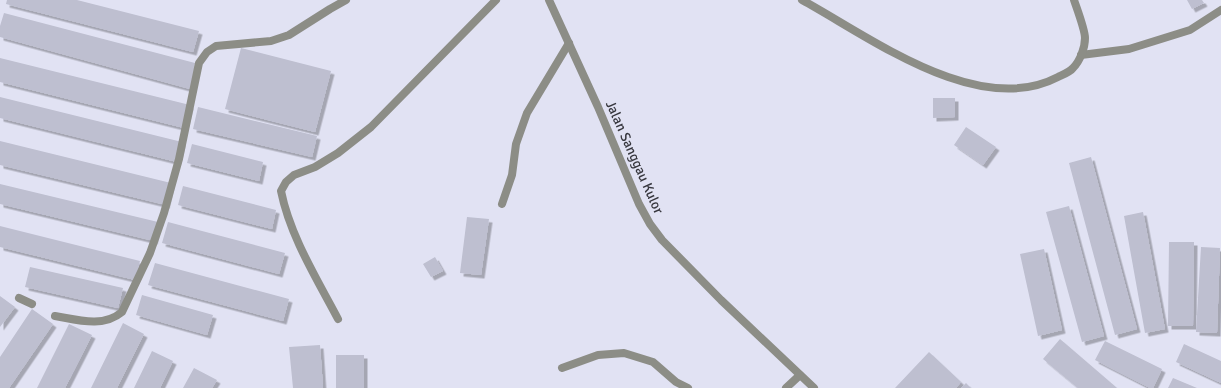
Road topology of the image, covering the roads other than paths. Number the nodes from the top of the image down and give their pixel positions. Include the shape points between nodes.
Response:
1 (346, 0) edge
2 (496, 0) edge
3 (549, 0) edge
4 (802, 0) edge
5 (1074, 0) edge
6 (1221, 10) edge
7 (569, 43) junction
8 (1081, 55) junction
9 (502, 204) dead end
10 (19, 298) dead end
11 (32, 304) dead end
12 (55, 316) dead end
13 (338, 319) dead end
14 (562, 368) dead end
15 (800, 375) junction
16 (688, 388) edge
17 (786, 388) edge
18 (814, 388) edge

1 - 12 street via 289,35 271,41 216,46 207,52 199,63 179,159 164,213 150,253 122,312 116,318 93,322
2 - 13 street via 371,127 338,154 294,175 281,191 290,225
3 - 7 street, Jalan Sanggau Kulor
4 - 8 street via 912,63 947,78 987,88 1022,88 1049,82 1073,69
5 - 8 street via 1085,37
6 - 8 street via 1190,30 1129,49
7 - 9 street via 527,113 516,144 512,175
7 - 15 street, Jalan Sanggau Kulor via 650,224 662,240
10 - 11 street
14 - 16 street via 598,355 624,353 652,362 676,382
15 - 17 street
15 - 18 street, Jalan Sanggau Kulor

